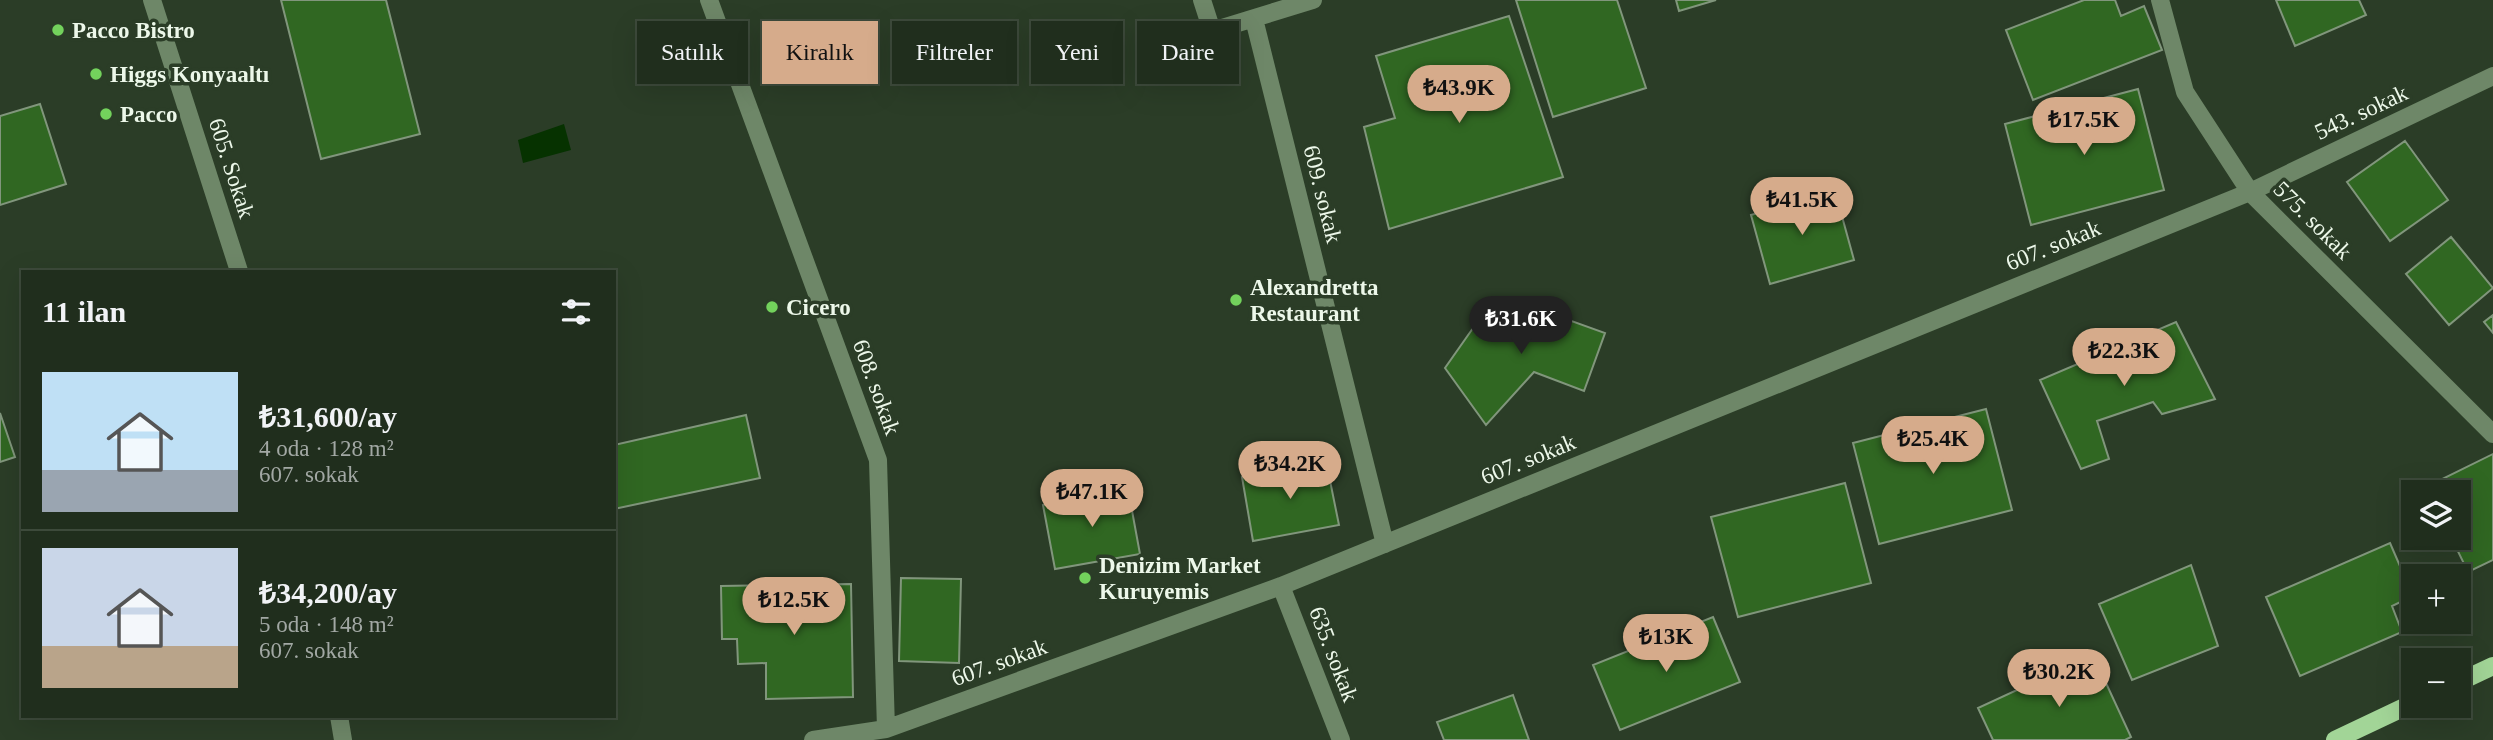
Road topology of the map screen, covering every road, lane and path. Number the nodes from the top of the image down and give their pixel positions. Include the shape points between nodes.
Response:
1 (152, 0) edge
2 (709, 0) edge
3 (1202, 0) edge
4 (1313, 0) edge
5 (2160, 0) edge
6 (1254, 19) junction
7 (2493, 76) edge
8 (2250, 192) junction
9 (239, 270) edge
10 (2493, 434) edge
11 (1385, 544) junction
12 (1281, 586) junction
13 (2493, 666) edge
14 (2471, 676) edge
15 (2401, 709) edge
16 (339, 718) edge
17 (886, 729) junction
18 (343, 740) edge
19 (813, 740) edge
20 (1341, 740) edge
21 (2336, 740) edge

1 - 9 street, 605. Sokak
2 - 17 street, 608. sokak via 878,460
3 - 6 street via 1212,31
4 - 6 street
5 - 8 street, 575. sokak via 2185,92
6 - 11 street, 609. sokak
7 - 8 street, 543. sokak
8 - 10 street, 575. sokak
8 - 11 street, 607. sokak
11 - 12 street, 607. sokak
12 - 17 street, 607. sokak
12 - 20 street, 635. sokak
13 - 14 main road
15 - 21 main road
16 - 18 street
17 - 19 street, 607. sokak

